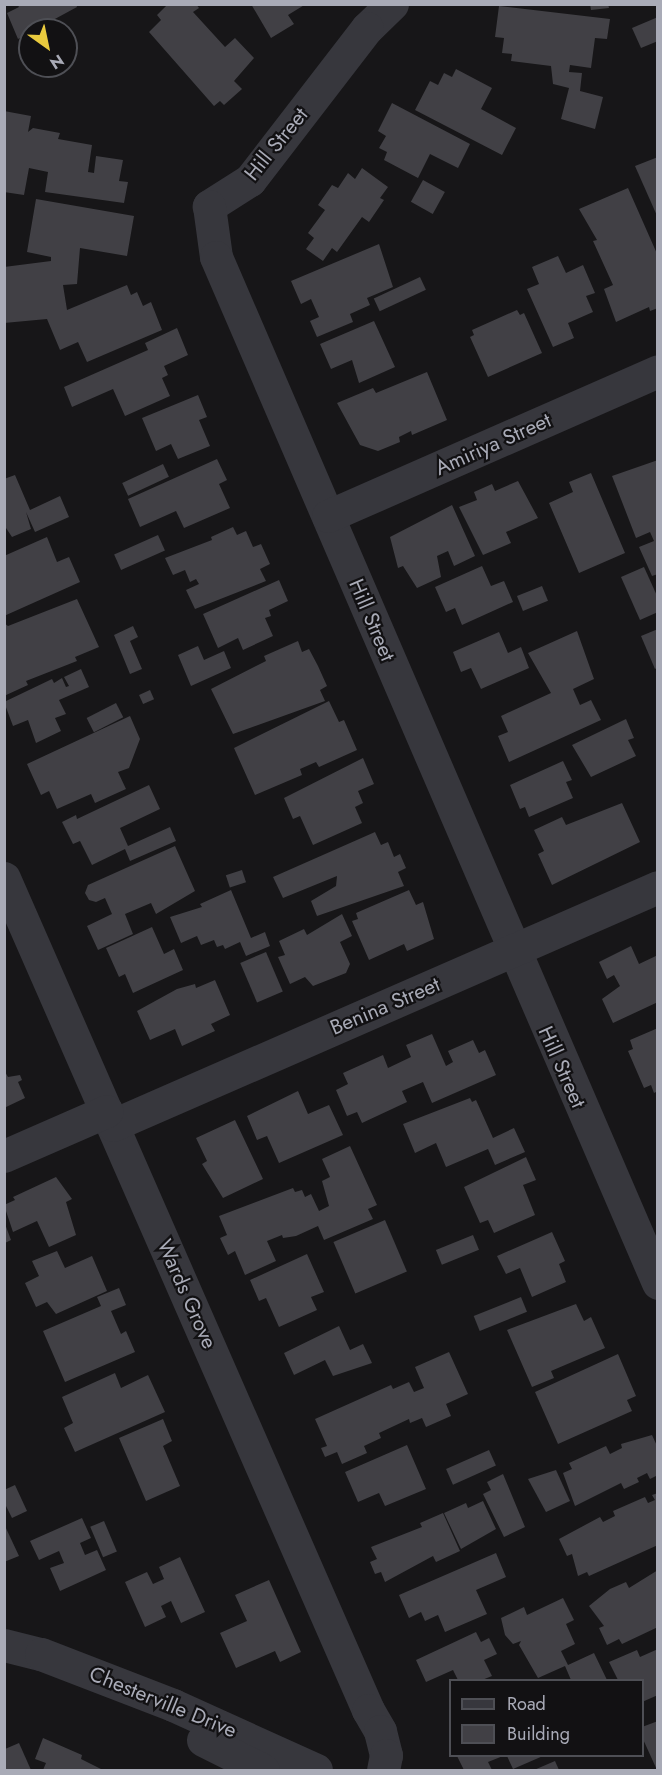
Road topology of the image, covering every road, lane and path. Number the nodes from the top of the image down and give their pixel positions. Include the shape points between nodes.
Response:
1 (392, 4) edge
2 (657, 371) edge
3 (328, 516) junction
4 (4, 878) edge
5 (657, 886) edge
6 (512, 951) junction
7 (110, 1118) junction
8 (4, 1156) edge
9 (657, 1283) edge
10 (4, 1645) edge
11 (4, 1664) edge
12 (382, 1767) edge
13 (262, 1770) edge
14 (316, 1770) edge

1 - 3 street, Hill Street via 367,28 250,180 209,206 216,257
2 - 3 street, Amiriya Street
3 - 6 street, Hill Street
4 - 7 street, Wards Grove
5 - 6 street, Benina Street
6 - 7 street, Benina Street
6 - 9 street, Hill Street
7 - 8 street, Benina Street
7 - 12 street, Wards Grove via 380,1731
10 - 14 street, Chesterville Drive via 41,1654 173,1705
11 - 13 street, Chesterville Drive via 65,1682 171,1724

